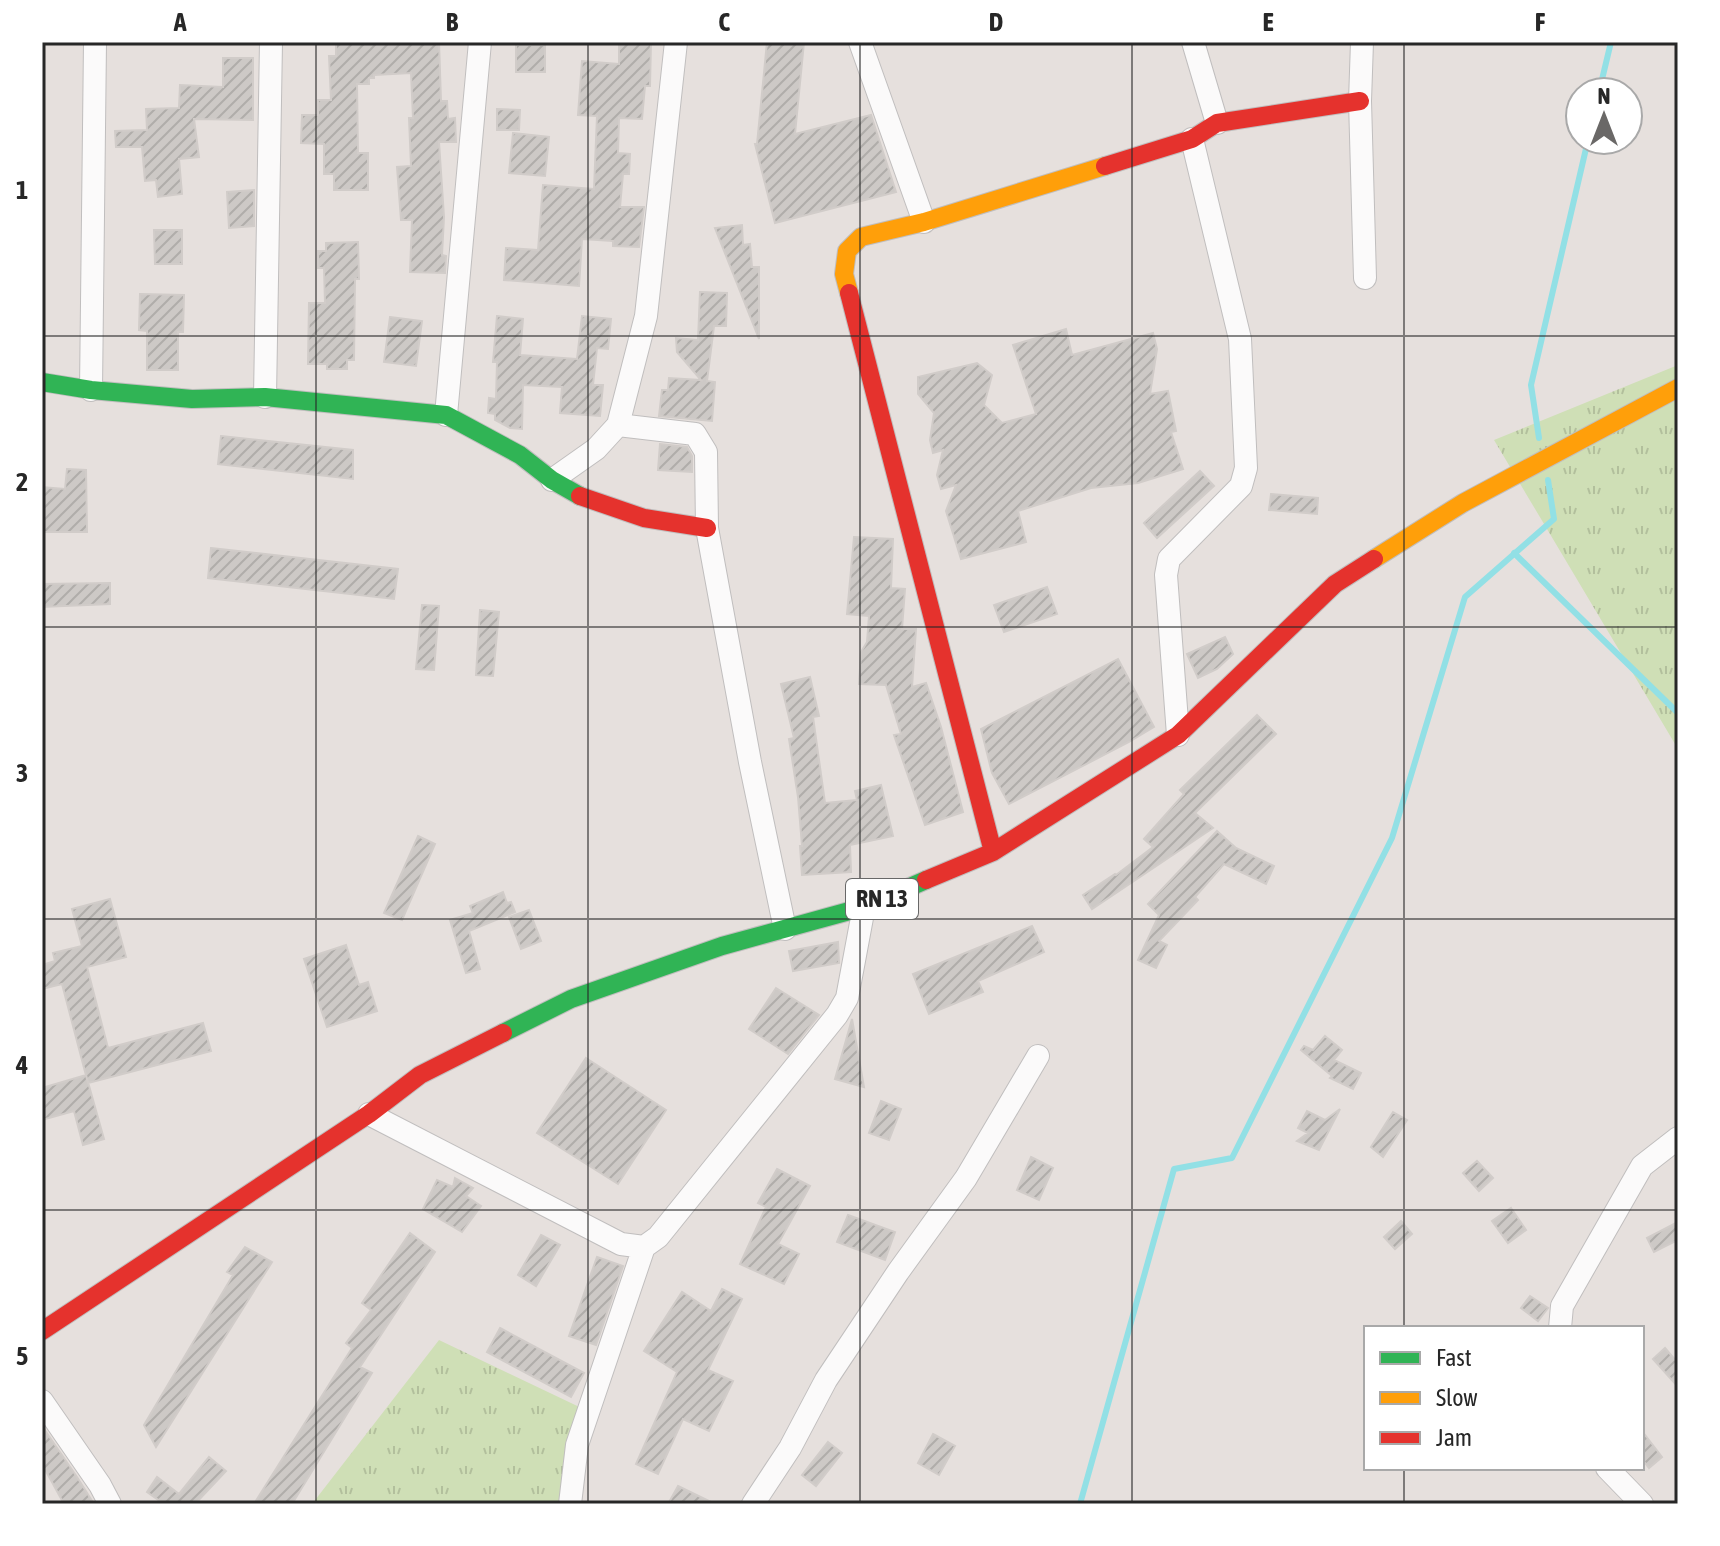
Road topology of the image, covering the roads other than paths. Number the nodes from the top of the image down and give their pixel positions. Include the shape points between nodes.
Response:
1 (95, 42) edge
2 (271, 42) edge
3 (480, 42) edge
4 (676, 42) edge
5 (860, 42) edge
6 (1193, 42) edge
7 (1362, 42) edge
8 (1360, 101) junction
9 (1217, 123) junction
10 (1192, 139) junction
11 (924, 222) junction
12 (1365, 278) dead end
13 (42, 382) edge
14 (1678, 388) edge
15 (91, 390) junction
16 (265, 397) junction
17 (446, 415) junction
18 (618, 425) junction
19 (552, 480) junction
20 (707, 528) junction
21 (1178, 735) junction
22 (993, 852) junction
23 (864, 907) junction
24 (785, 929) junction
25 (1038, 1056) dead end
26 (369, 1114) junction
27 (1678, 1138) edge
28 (644, 1247) junction
29 (1560, 1326) edge
30 (42, 1331) edge
31 (42, 1401) edge
32 (1609, 1470) edge
33 (110, 1504) edge
34 (570, 1504) edge
35 (753, 1504) edge
36 (1642, 1504) edge

1 - 15 street
2 - 16 street
3 - 17 street
4 - 18 street via 646,316
5 - 11 street
6 - 9 street
7 - 8 street
8 - 9 main road
8 - 12 street
9 - 10 main road
10 - 11 main road
10 - 21 street via 1240,339 1246,468 1241,486 1169,559
11 - 22 main road via 861,237 847,251 844,274
13 - 15 main road
14 - 21 main road, RN 13 via 1463,503 1335,584
15 - 16 main road via 192,399
16 - 17 main road
17 - 19 main road via 520,455
18 - 19 street via 596,449
18 - 20 street via 695,434 706,452
19 - 20 main road via 584,498 644,518
20 - 24 street
21 - 22 main road, RN 13
22 - 23 main road, RN 13
23 - 24 main road, RN 13
23 - 28 street via 847,998 837,1015 658,1237
24 - 26 main road, RN 13 via 571,999 420,1075
25 - 35 street via 966,1178 826,1380
26 - 28 street via 621,1244
26 - 30 main road, RN 13
27 - 29 street via 1642,1166 1562,1306
28 - 34 street via 577,1445
31 - 33 street
32 - 36 street

